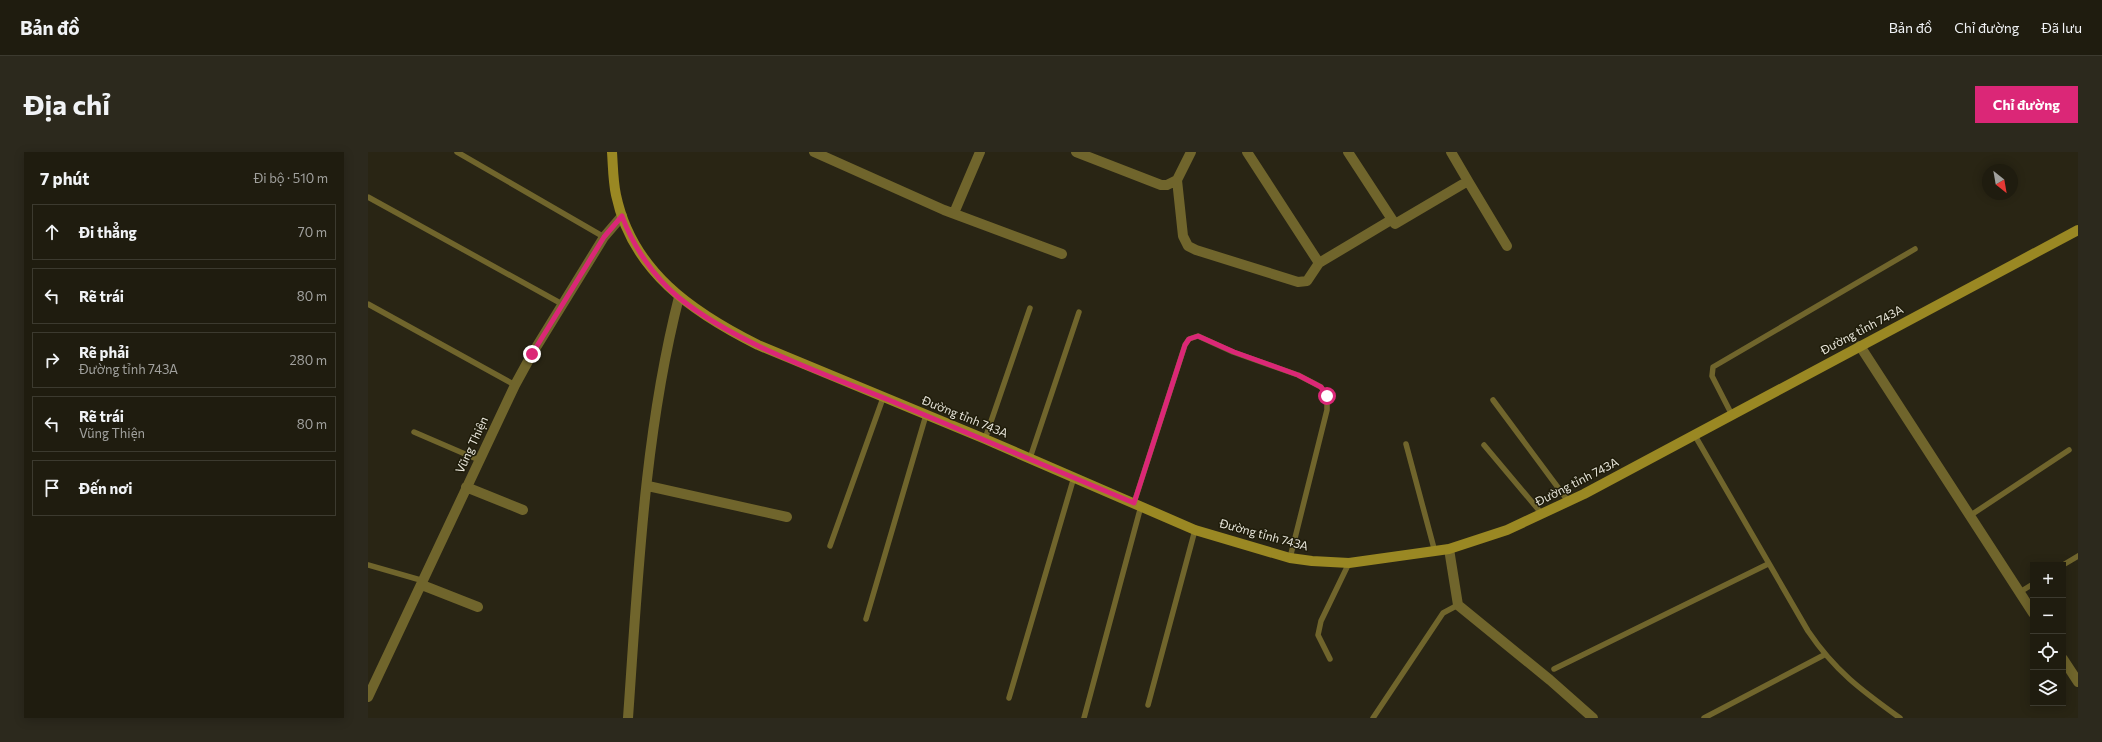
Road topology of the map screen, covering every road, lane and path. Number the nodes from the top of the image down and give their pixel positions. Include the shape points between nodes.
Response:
1 (457, 152) edge
2 (612, 152) edge
3 (814, 152) edge
4 (980, 152) edge
5 (1076, 152) edge
6 (1192, 152) edge
7 (1247, 152) edge
8 (1348, 152) edge
9 (1451, 152) edge
10 (1177, 180) junction
11 (1468, 181) junction
12 (368, 197) edge
13 (954, 213) junction
14 (622, 216) junction
15 (1390, 220) junction
16 (2078, 230) edge
17 (604, 237) junction
18 (1506, 246) dead end
19 (1915, 249) dead end
20 (1062, 254) dead end
21 (1319, 263) junction
22 (679, 297) junction
23 (368, 304) edge
24 (562, 304) junction
25 (1030, 308) dead end
26 (1079, 312) dead end
27 (1860, 346) junction
28 (515, 385) junction
29 (883, 398) junction
30 (1494, 400) dead end
31 (926, 415) junction
32 (1732, 415) junction
33 (414, 432) dead end
34 (1694, 434) junction
35 (985, 439) junction
36 (1406, 444) dead end
37 (1484, 444) dead end
38 (2069, 450) dead end
39 (1030, 458) junction
40 (479, 460) junction
41 (1074, 477) junction
42 (648, 486) junction
43 (466, 487) junction
44 (1568, 501) junction
45 (1137, 504) junction
46 (523, 510) dead end
47 (1542, 515) junction
48 (1971, 515) junction
49 (787, 516) dead end
50 (1194, 530) junction
51 (830, 546) dead end
52 (1449, 549) junction
53 (1435, 552) junction
54 (2078, 556) edge
55 (1290, 558) junction
56 (1349, 563) junction
57 (2066, 563) edge
58 (1768, 564) junction
59 (368, 565) edge
60 (423, 583) junction
61 (2030, 586) edge
62 (2020, 592) junction
63 (1458, 605) junction
64 (478, 607) dead end
65 (2030, 607) edge
66 (866, 619) dead end
67 (1824, 655) junction
68 (1330, 659) dead end
69 (2066, 664) edge
70 (1554, 669) dead end
71 (2078, 682) edge
72 (368, 697) edge
73 (1009, 698) dead end
74 (1148, 705) dead end
75 (628, 718) edge
76 (1084, 718) edge
77 (1373, 718) edge
78 (1593, 718) edge
79 (1704, 718) edge
80 (1900, 718) edge

1 - 17 lane
2 - 14 main road, Đường tỉnh 743A via 615,194
3 - 13 street
4 - 13 street
5 - 10 street via 1161,185 1168,185
6 - 10 street
7 - 21 street
8 - 15 street
9 - 11 street
10 - 21 street via 1183,236 1188,246 1298,282 1307,281
11 - 15 street via 1394,224
11 - 18 street
12 - 24 lane
13 - 20 street
14 - 17 street, Vũng Thiện
14 - 22 main road, Đường tỉnh 743A via 629,235 641,254
15 - 21 street
16 - 27 main road, Đường tỉnh 743A
17 - 24 street, Vũng Thiện
19 - 32 lane via 1713,367 1712,376
22 - 29 main road, Đường tỉnh 743A via 725,329
22 - 42 street via 664,364
23 - 28 lane
24 - 28 street, Vũng Thiện
25 - 35 lane
26 - 39 lane
27 - 32 main road, Đường tỉnh 743A
27 - 48 street
28 - 40 street, Vũng Thiện
29 - 31 main road, Đường tỉnh 743A
29 - 51 lane
30 - 44 lane
31 - 35 main road, Đường tỉnh 743A
31 - 66 lane
32 - 34 main road, Đường tỉnh 743A
33 - 40 lane
34 - 44 main road, Đường tỉnh 743A
34 - 58 lane
35 - 39 main road, Đường tỉnh 743A
36 - 53 lane
37 - 47 lane
38 - 48 lane
39 - 41 main road, Đường tỉnh 743A
40 - 43 street, Vũng Thiện
41 - 45 main road, Đường tỉnh 743A
41 - 73 lane
42 - 49 street
42 - 75 street via 643,518
43 - 46 street
43 - 60 street, Vũng Thiện
44 - 47 main road, Đường tỉnh 743A
45 - 50 main road, Đường tỉnh 743A
45 - 55 lane via 1185,345 1189,339 1198,336 1298,375 1321,387 1327,396 1327,410
45 - 76 lane
47 - 52 main road, Đường tỉnh 743A via 1488,537
48 - 62 street
50 - 55 main road, Đường tỉnh 743A
50 - 74 lane
52 - 53 main road, Đường tỉnh 743A
52 - 63 street
53 - 56 main road, Đường tỉnh 743A
54 - 57 lane
55 - 56 main road, Đường tỉnh 743A
56 - 68 lane via 1321,621 1318,635
58 - 67 lane
58 - 70 lane
59 - 60 lane
60 - 64 street
60 - 72 street, Vũng Thiện
61 - 62 lane
62 - 65 street
63 - 77 lane via 1443,613
63 - 78 street
67 - 79 lane
67 - 80 lane via 1857,686
69 - 71 street

